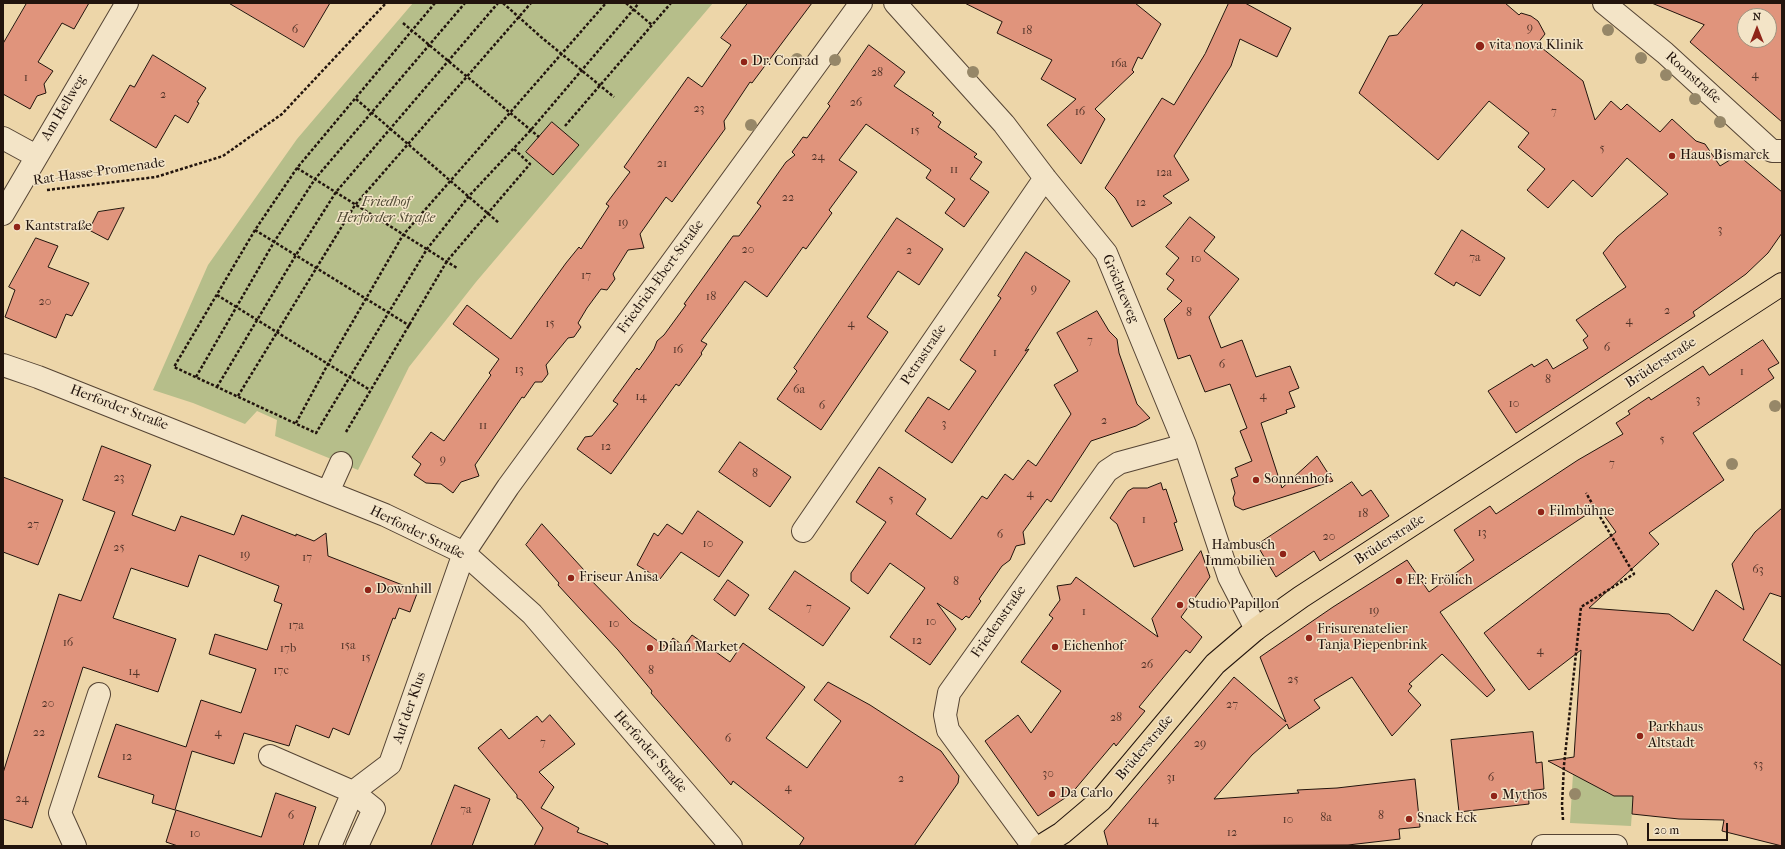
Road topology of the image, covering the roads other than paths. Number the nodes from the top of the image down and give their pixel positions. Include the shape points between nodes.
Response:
1 (127, 3) edge
2 (861, 3) edge
3 (895, 3) edge
4 (1604, 3) edge
5 (3, 138) edge
6 (1779, 155) edge
7 (36, 156) junction
8 (1045, 178) junction
9 (3, 214) edge
10 (1782, 284) edge
11 (3, 365) edge
12 (1185, 445) junction
13 (341, 463) dead end
14 (328, 492) junction
15 (803, 531) dead end
16 (464, 553) junction
17 (1256, 629) junction
18 (98, 694) dead end
19 (270, 756) dead end
20 (357, 790) junction
21 (75, 846) edge
22 (330, 846) edge
23 (357, 846) edge
24 (731, 846) edge
25 (1033, 846) edge
26 (1041, 846) edge
27 (1543, 846) edge
28 (1616, 846) edge

1 - 7 street, Am Hellweg
2 - 16 street, Friedrich-Ebert-Straße via 508,487
3 - 8 street, Gröchteweg via 1004,124
4 - 6 street, Roonstraße via 1666,53
5 - 7 street
7 - 9 street, Am Hellweg
8 - 12 street, Gröchteweg via 1106,253
8 - 15 street, Petrastraße
10 - 17 main road, Brüderstraße via 1301,597
11 - 14 street, Herforder Straße
12 - 17 street, Gröchteweg via 1229,577
12 - 25 street, Friedenstraße via 1119,463 1107,472 949,693 945,715 948,730
13 - 14 street
14 - 16 street, Herforder Straße via 385,515
16 - 20 street, Auf der Klus via 390,764
16 - 24 street, Herforder Straße via 532,614
17 - 26 main road, Brüderstraße via 1215,664 1101,800 1062,833
18 - 21 street via 60,813
19 - 20 street
20 - 22 street, Auf der Klus
20 - 23 street via 374,809
27 - 28 street

